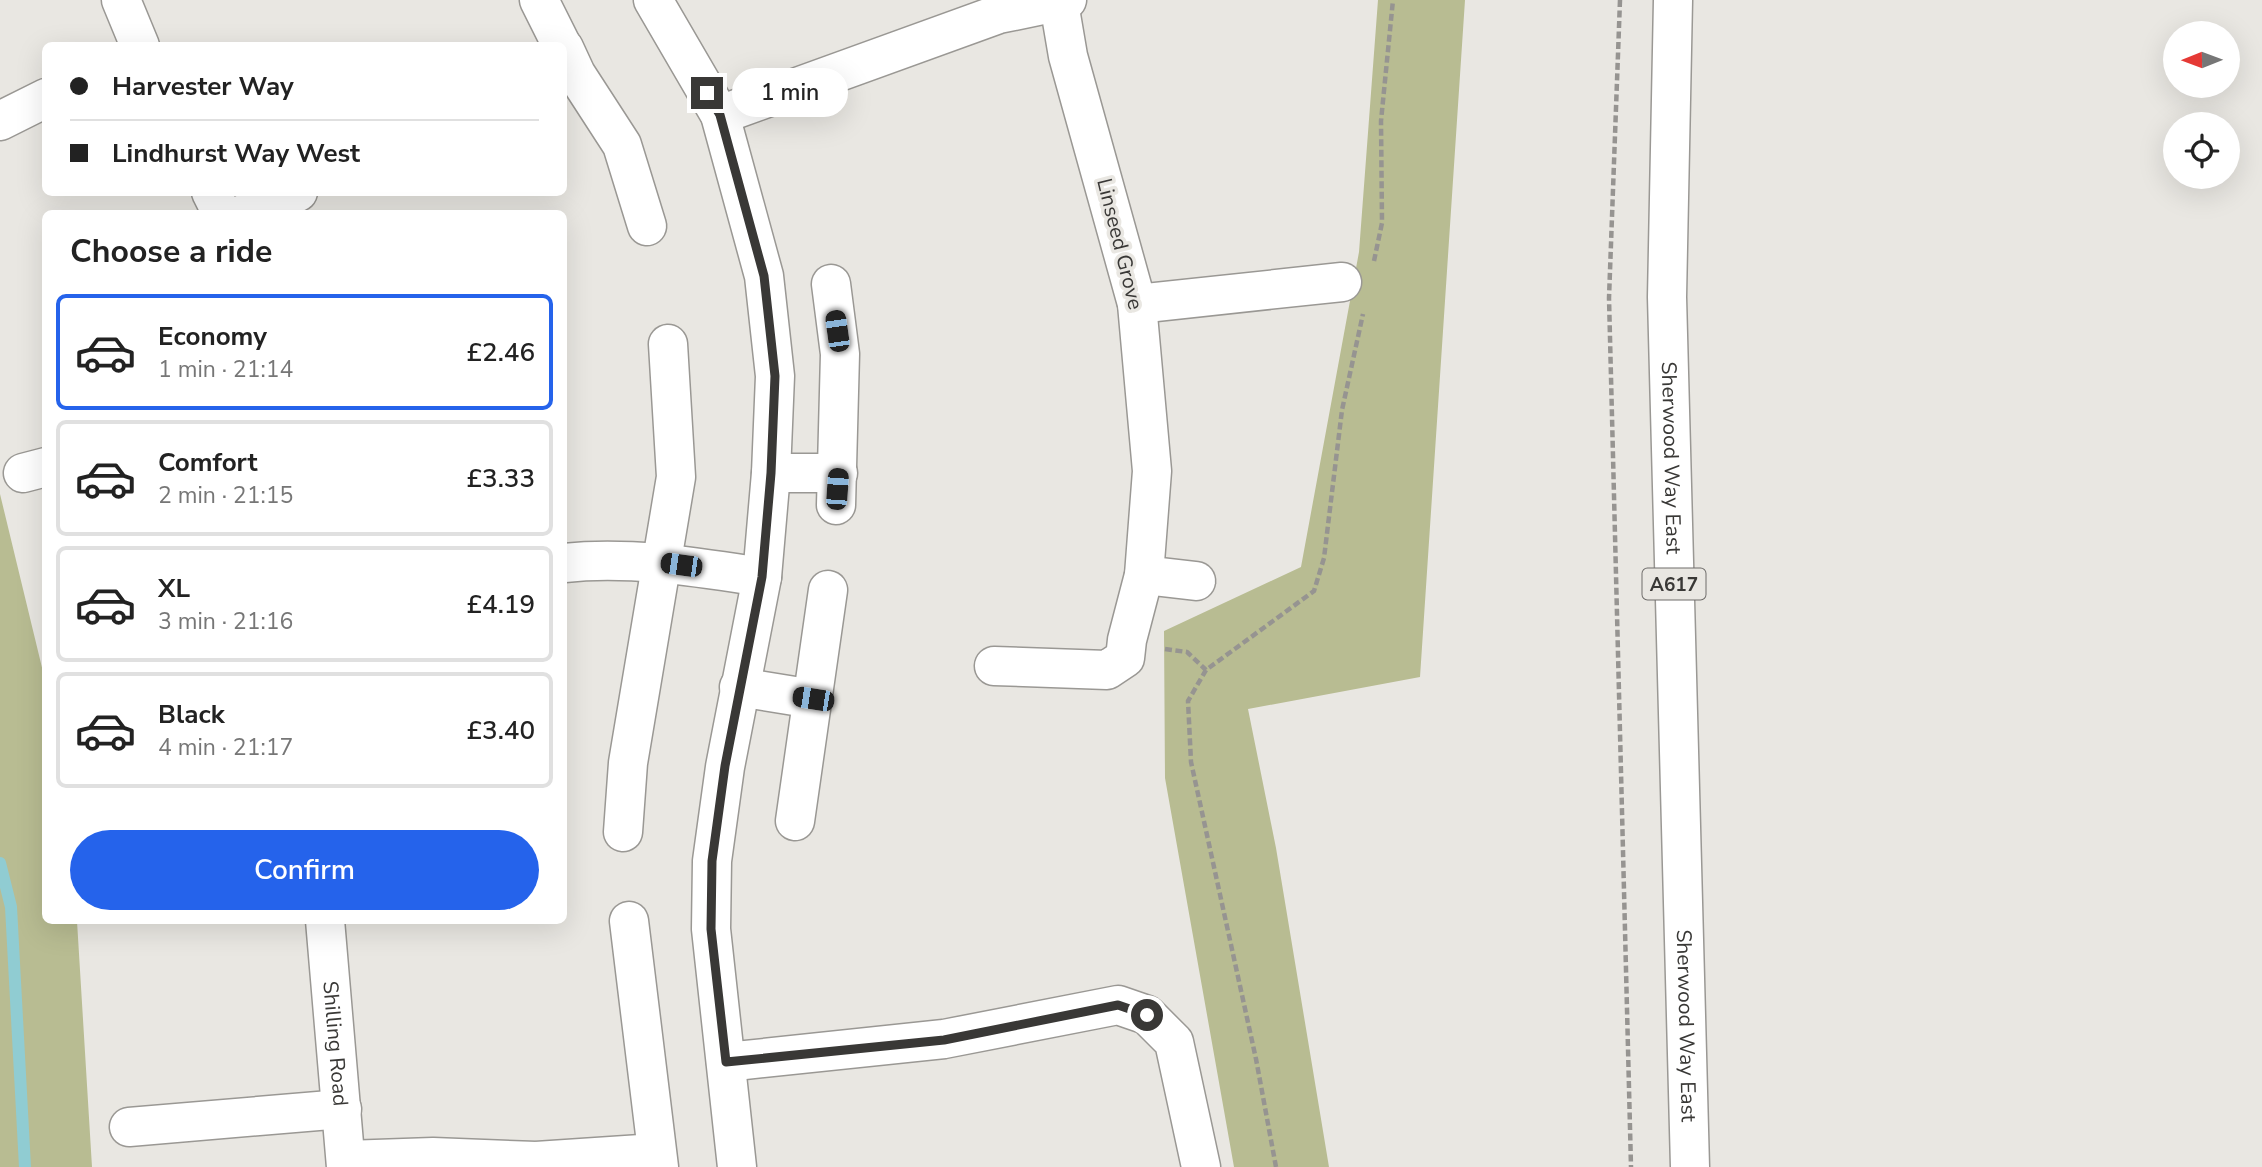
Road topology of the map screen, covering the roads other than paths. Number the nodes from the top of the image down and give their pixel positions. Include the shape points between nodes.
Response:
1 (121, 0) edge
2 (539, 0) edge
3 (653, 0) edge
4 (1673, 0) edge
5 (1063, 1) edge
6 (138, 42) edge
7 (557, 42) edge
8 (567, 63) edge
9 (42, 100) edge
10 (720, 115) junction
11 (0, 121) edge
12 (288, 196) edge
13 (253, 210) edge
14 (647, 226) dead end
15 (831, 285) dead end
16 (1359, 285) road end
17 (1137, 304) junction
18 (668, 344) dead end
19 (771, 473) junction
20 (567, 563) edge
21 (662, 563) junction
22 (1144, 575) junction
23 (762, 577) junction
24 (1196, 581) dead end
25 (828, 590) dead end
26 (994, 666) dead end
27 (739, 687) junction
28 (813, 699) junction
29 (795, 821) dead end
30 (624, 832) dead end
31 (629, 921) dead end
32 (325, 924) edge
33 (726, 1062) junction
34 (342, 1109) junction
35 (129, 1127) dead end
36 (657, 1160) edge
37 (346, 1163) edge
38 (737, 1167) edge
39 (1201, 1167) edge
40 (1690, 1167) edge

1 - 6 main road
2 - 7 main road
3 - 10 main road
4 - 40 main road, Sherwood Way East / A617 via 1667,297
5 - 10 main road via 999,14
5 - 17 main road, Linseed Grove via 1068,56
8 - 14 main road via 622,145
9 - 11 main road
10 - 19 main road via 764,276 775,376
12 - 13 main road
15 - 19 main road via 840,354 837,489
16 - 17 main road
17 - 22 main road, Linseed Grove via 1152,471
18 - 21 main road via 676,477
19 - 23 main road
20 - 21 main road
21 - 23 main road
21 - 30 main road via 628,762
22 - 24 main road
22 - 26 main road, Linseed Grove via 1125,658 1107,670
23 - 27 main road
25 - 28 main road
27 - 28 main road
27 - 33 main road via 712,861 711,929
28 - 29 main road
31 - 36 main road
32 - 34 main road, Shilling Road
33 - 38 main road
33 - 39 main road via 944,1040 1118,1005 1147,1015 1174,1042
34 - 35 main road
34 - 37 main road, Shilling Road
36 - 37 main road via 433,1157

